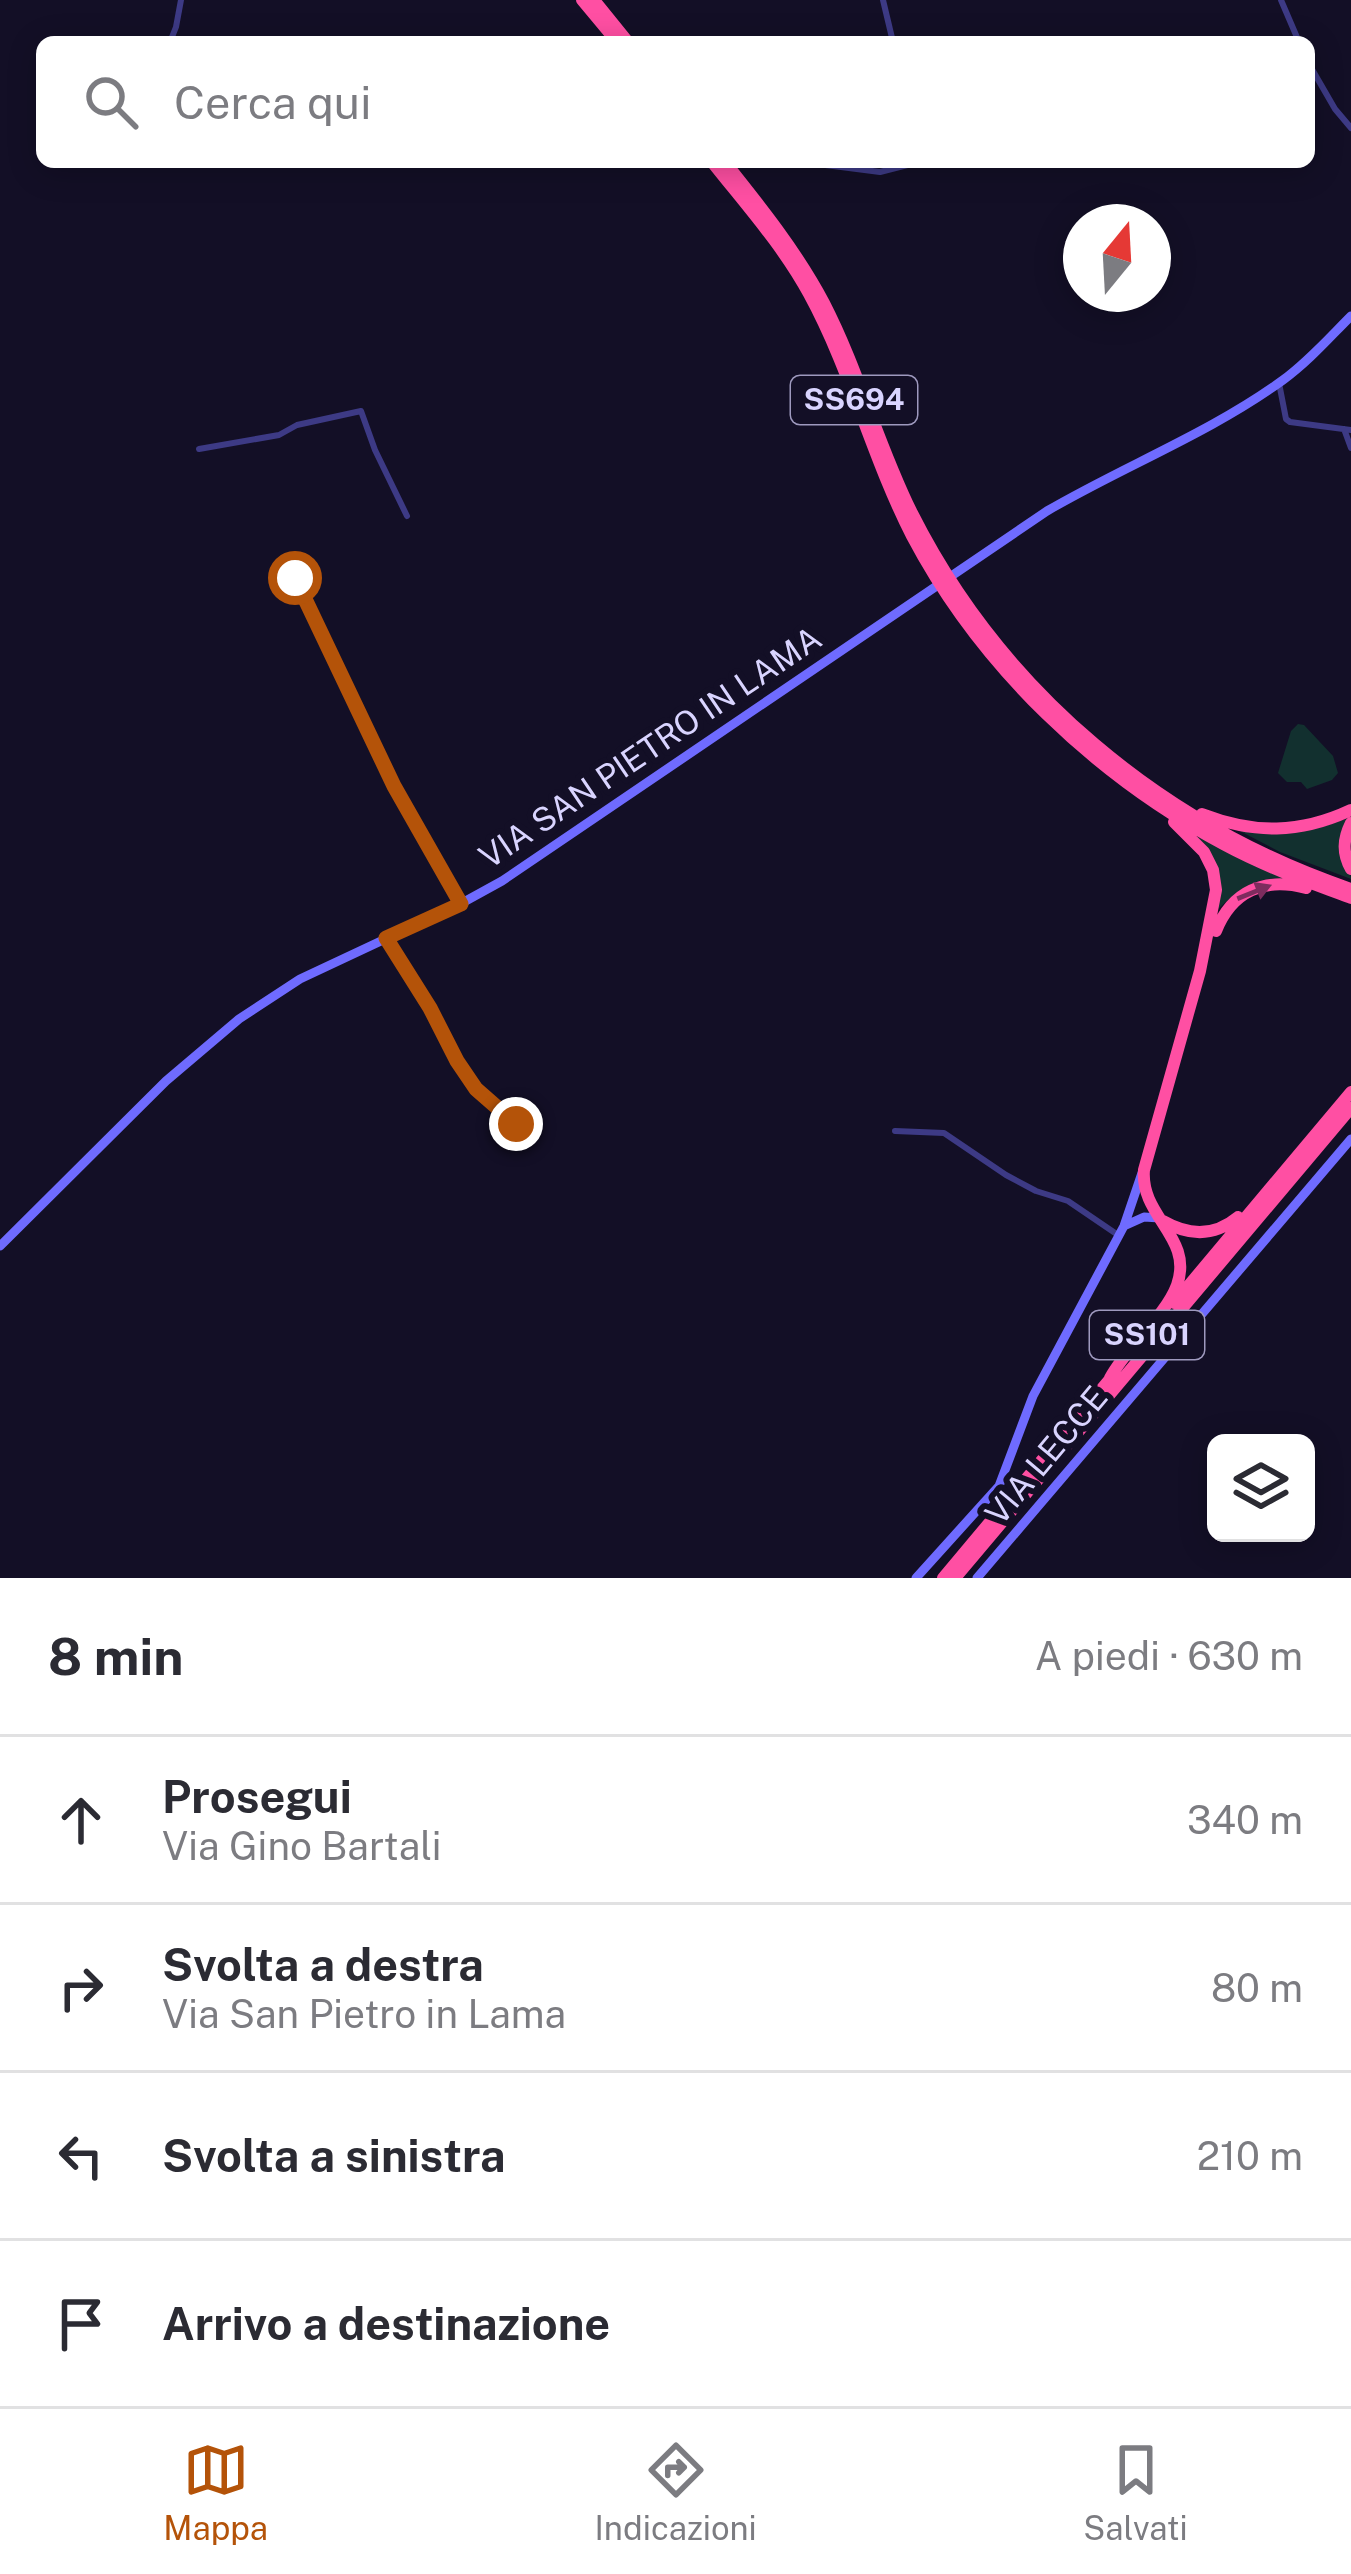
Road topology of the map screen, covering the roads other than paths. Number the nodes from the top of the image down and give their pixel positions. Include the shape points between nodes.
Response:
1 (182, 0) edge
2 (583, 0) edge
3 (594, 0) edge
4 (883, 0) edge
5 (1281, 0) edge
6 (173, 36) edge
7 (612, 36) edge
8 (623, 36) edge
9 (891, 36) edge
10 (1297, 36) edge
11 (1315, 74) edge
12 (1351, 128) edge
13 (717, 168) edge
14 (729, 168) edge
15 (849, 168) edge
16 (896, 168) edge
17 (1351, 316) edge
18 (1279, 383) junction
19 (1348, 430) edge
20 (1351, 448) edge
21 (199, 449) dead end
22 (407, 516) dead end
23 (295, 578) dead end
24 (987, 641) junction
25 (1109, 757) junction
26 (1118, 776) junction
27 (1351, 811) edge
28 (1351, 823) edge
29 (1351, 869) edge
30 (1351, 889) edge
31 (1351, 900) edge
32 (461, 904) junction
33 (386, 938) junction
34 (1200, 970) junction
35 (1351, 1092) edge
36 (1351, 1108) edge
37 (516, 1124) dead end
38 (895, 1131) dead end
39 (1351, 1139) edge
40 (1309, 1143) junction
41 (1148, 1156) junction
42 (1160, 1218) junction
43 (1121, 1231) junction
44 (0, 1246) edge
45 (1110, 1378) junction
46 (916, 1578) edge
47 (943, 1578) edge
48 (955, 1578) edge
49 (977, 1578) edge

1 - 6 street
2 - 7 highway
3 - 8 highway
4 - 9 street
5 - 10 street
11 - 12 street
13 - 24 highway, SS694 via 809,295 898,507 933,573
14 - 24 highway, SS694 via 808,274 910,510
15 - 16 street
17 - 18 main road, VIA SAN PIETRO IN LAMA
18 - 19 street via 1290,422
18 - 32 main road, VIA SAN PIETRO IN LAMA via 1047,512
19 - 20 street
21 - 22 street via 361,411
23 - 32 street via 394,786
24 - 25 highway, SS694
24 - 26 highway, SS694 via 1050,717
25 - 27 highway via 1227,824 1290,830
25 - 30 highway, SS694 via 1239,842
26 - 31 highway, SS694 via 1229,847
26 - 34 highway via 1196,842 1213,870 1215,902
28 - 29 highway via 1344,843
34 -> 31 highway via 1223,912 1248,892 1294,885
32 - 33 main road, VIA SAN PIETRO IN LAMA
33 - 37 street via 476,1089
33 - 44 main road, VIA SAN PIETRO IN LAMA via 299,979 211,1040
34 - 41 highway
35 - 40 highway, SS101
36 - 48 highway, SS101
38 - 43 street via 944,1133 1006,1175
39 - 49 main road, VIA LECCE
40 - 42 highway via 1218,1230 1194,1233
40 - 45 highway, SS101
41 - 42 highway via 1143,1184
41 - 43 main road
42 - 43 main road via 1144,1217
42 - 45 highway via 1180,1256 1176,1287
43 - 46 main road via 1033,1396 999,1486
45 - 47 highway, SS101

